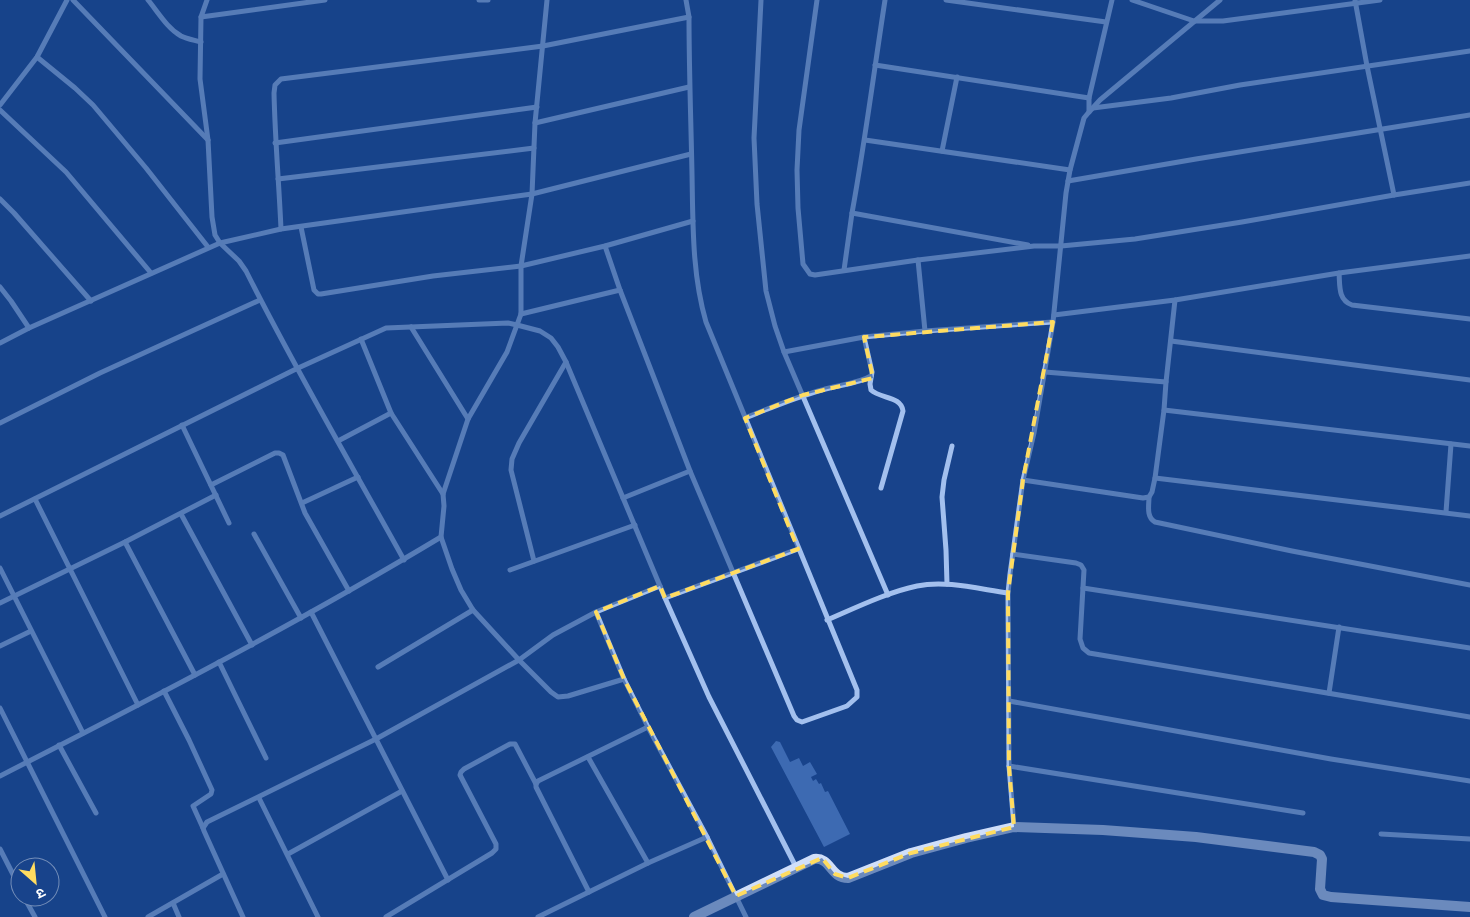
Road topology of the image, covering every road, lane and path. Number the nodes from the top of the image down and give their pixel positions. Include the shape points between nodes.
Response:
1 (67, 0) edge
2 (73, 0) edge
3 (148, 0) edge
4 (207, 0) edge
5 (325, 0) edge
6 (479, 0) edge
7 (488, 0) edge
8 (546, 0) edge
9 (686, 0) edge
10 (761, 0) edge
11 (817, 0) edge
12 (885, 0) edge
13 (946, 0) edge
14 (1112, 0) edge
15 (1132, 0) edge
16 (1220, 0) edge
17 (1380, 0) edge
18 (1355, 2) edge
19 (201, 17) junction
20 (689, 17) junction
21 (1194, 21) junction
22 (1106, 22) junction
23 (201, 42) junction
24 (543, 46) junction
25 (1470, 50) edge
26 (37, 57) junction
27 (875, 65) junction
28 (1367, 66) junction
29 (957, 76) junction
30 (690, 86) junction
31 (1089, 98) junction
32 (0, 105) edge
33 (537, 107) junction
34 (0, 110) edge
35 (1090, 110) junction
36 (1470, 115) edge
37 (535, 124) junction
38 (1380, 129) junction
39 (208, 140) junction
40 (865, 140) junction
41 (275, 143) junction
42 (534, 148) junction
43 (942, 151) junction
44 (691, 154) junction
45 (1070, 170) junction
46 (278, 179) junction
47 (1068, 182) junction
48 (1470, 183) edge
49 (532, 194) junction
50 (1394, 195) junction
51 (0, 199) edge
52 (852, 213) junction
53 (692, 221) junction
54 (301, 227) junction
55 (281, 229) junction
56 (220, 243) junction
57 (605, 246) junction
58 (1034, 246) junction
59 (1061, 246) junction
60 (208, 247) junction
61 (1470, 256) edge
62 (918, 260) junction
63 (521, 266) junction
64 (844, 270) junction
65 (151, 273) junction
66 (1339, 273) junction
67 (0, 288) edge
68 (620, 290) junction
69 (260, 300) junction
70 (1175, 300) junction
71 (91, 301) junction
72 (521, 314) junction
73 (1054, 315) junction
74 (1470, 319) edge
75 (1053, 322) junction
76 (517, 325) junction
77 (411, 327) junction
78 (28, 328) junction
79 (925, 331) junction
80 (864, 337) junction
81 (361, 339) junction
82 (1171, 340) junction
83 (0, 343) edge
84 (784, 352) junction
85 (566, 362) junction
86 (296, 368) junction
87 (1045, 372) junction
88 (871, 376) junction
89 (1470, 380) edge
90 (1166, 382) junction
91 (802, 396) junction
92 (1164, 410) junction
93 (391, 413) junction
94 (745, 418) junction
95 (468, 419) junction
96 (0, 423) edge
97 (182, 424) junction
98 (338, 442) junction
99 (1451, 444) junction
100 (952, 446) dead end
101 (1470, 446) edge
102 (690, 471) junction
103 (358, 477) junction
104 (1155, 478) junction
105 (1023, 480) junction
106 (210, 485) junction
107 (881, 488) dead end
108 (442, 494) junction
109 (216, 496) junction
110 (1149, 496) junction
111 (623, 498) junction
112 (35, 499) junction
113 (302, 503) junction
114 (1446, 512) junction
115 (181, 514) junction
116 (0, 516) edge
117 (1470, 516) edge
118 (229, 523) dead end
119 (635, 524) junction
120 (254, 534) dead end
121 (441, 538) junction
122 (125, 542) junction
123 (798, 549) junction
124 (1013, 554) junction
125 (404, 560) junction
126 (534, 561) junction
127 (0, 568) edge
128 (69, 569) junction
129 (510, 570) dead end
130 (734, 572) junction
131 (947, 584) junction
132 (1470, 585) edge
133 (660, 586) junction
134 (1083, 588) junction
135 (349, 590) junction
136 (1008, 593) junction
137 (888, 595) junction
138 (14, 596) junction
139 (665, 598) junction
140 (0, 603) edge
141 (473, 610) junction
142 (311, 612) junction
143 (596, 612) junction
144 (301, 618) junction
145 (827, 620) junction
146 (1338, 627) junction
147 (31, 631) junction
148 (252, 645) junction
149 (0, 646) edge
150 (1470, 648) edge
151 (519, 660) junction
152 (219, 662) junction
153 (378, 667) dead end
154 (195, 675) junction
155 (624, 679) junction
156 (164, 691) junction
157 (1329, 693) junction
158 (1009, 701) junction
159 (138, 705) junction
160 (0, 708) edge
161 (1470, 717) edge
162 (648, 728) junction
163 (83, 733) junction
164 (376, 739) junction
165 (59, 745) junction
166 (588, 757) junction
167 (266, 758) dead end
168 (28, 762) junction
169 (1009, 766) junction
170 (0, 776) edge
171 (1470, 781) edge
172 (536, 784) junction
173 (402, 791) junction
174 (259, 798) junction
175 (96, 813) dead end
176 (1303, 813) dead end
177 (1014, 827) junction
178 (203, 828) junction
179 (1381, 834) dead end
180 (707, 837) junction
181 (1470, 839) edge
182 (0, 849) edge
183 (288, 854) junction
184 (648, 864) junction
185 (796, 867) junction
186 (10, 868) edge
187 (223, 874) junction
188 (448, 880) junction
189 (589, 892) junction
190 (736, 896) junction
191 (173, 903) junction
192 (1470, 906) edge
193 (105, 917) edge
194 (148, 917) edge
195 (179, 917) edge
196 (243, 917) edge
197 (318, 917) edge
198 (386, 917) edge
199 (538, 917) edge
200 (694, 917) edge
201 (746, 917) edge

1 - 26 street
2 - 39 street
3 - 23 street via 163,20 182,36
4 - 19 street
5 - 19 street
6 - 7 street
8 - 24 street
9 - 20 street
10 - 84 street via 754,138 757,204 766,291
11 - 64 street via 797,170 803,264 815,276
12 - 27 street
13 - 22 street
14 - 22 street
15 - 21 street
16 - 21 street
17 - 18 street
18 - 21 street via 1223,21
18 - 28 street
19 - 23 street
20 - 24 street
20 - 30 street
21 - 35 street
22 - 31 street
23 - 39 street via 200,79
24 - 33 street
24 - 41 street via 281,79 274,89
25 - 28 street
26 - 32 street
26 - 60 street via 93,105
27 - 29 street
27 - 40 street
28 - 35 street
28 - 38 street
29 - 31 street
29 - 43 street
30 - 37 street
30 - 44 street
31 - 35 street
33 - 37 street
33 - 41 street
34 - 65 street via 66,172
35 - 45 street via 1084,118
36 - 38 street
37 - 42 street
38 - 47 street
38 - 50 street
39 - 56 street via 212,218
40 - 43 street
40 - 52 street
41 - 46 street
42 - 46 street
42 - 49 street
43 - 45 street
44 - 49 street
44 - 53 street
45 - 47 street
46 - 55 street
47 - 59 street
48 - 50 street
49 - 54 street
49 - 63 street
50 - 59 street via 1135,239
51 - 71 street
52 - 58 street
52 - 64 street
53 - 57 street
53 - 94 street via 700,301
54 - 55 street
54 - 63 street via 314,290 318,294
55 - 56 street
56 - 60 street
56 - 69 street via 239,261
57 - 63 street
57 - 68 street
58 - 59 street
58 - 62 street
59 - 73 street
60 - 65 street
61 - 66 street
62 - 64 street
62 - 79 street
63 - 72 street
65 - 71 street
66 - 70 street
66 - 74 street via 1341,294 1346,303
67 - 78 street
68 - 72 street
68 - 102 street
69 - 86 street
69 - 96 street via 91,377
70 - 73 street
70 - 82 street
71 - 78 street
72 - 76 street
73 - 75 street
75 - 79 street
75 - 87 street
76 - 77 street
76 - 85 street via 551,338
76 - 95 street via 507,352
77 - 81 street via 386,328
77 - 95 street
78 - 83 street
79 - 80 street
80 - 84 street
80 - 88 street
81 - 86 street
81 - 93 street
82 - 89 street
82 - 90 street
84 - 91 street
85 - 111 street
85 - 126 street via 512,459 511,470
86 - 97 street
86 - 98 street
87 - 90 street
87 - 105 street
88 - 91 street
88 - 107 street via 873,392 898,401 903,410
90 - 92 street
91 - 94 street
91 - 137 street
92 - 99 street
92 - 104 street
93 - 98 street
93 - 108 street
94 - 123 street
95 - 108 street
97 - 106 street
97 - 112 street
98 - 103 street
99 - 101 street
99 - 114 street
100 - 131 street via 942,497
102 - 111 street
102 - 130 street
103 - 113 street
103 - 125 street
104 - 110 street
104 - 114 street
105 - 110 street via 1143,498
105 - 124 street
106 - 109 street
106 - 113 street via 279,453 283,455
108 - 121 street
109 - 115 street
109 - 118 street
110 - 132 street via 1149,516 1155,522
111 - 119 street
112 - 116 street
112 - 128 street
113 - 135 street
114 - 117 street
115 - 122 street
115 - 148 street
119 - 126 street
119 - 133 street
120 - 144 street
121 - 125 street
121 - 141 street via 461,590
122 - 128 street
122 - 154 street
123 - 130 street
123 - 145 street
124 - 134 street via 1081,565 1084,570
124 - 136 street
125 - 135 street
126 - 129 street
127 - 138 street
128 - 138 street
128 - 159 street
130 - 139 street
130 - 145 street via 794,716 802,722 847,706 857,698 857,690
131 - 136 street
131 - 137 street via 918,585
133 - 139 street
133 - 143 street
134 - 146 street
134 - 157 street via 1080,639 1089,653
135 - 142 street
136 - 158 street
137 - 145 street
138 - 140 street
138 - 147 street
139 - 185 street via 709,697
141 - 151 street
141 - 153 street
142 - 144 street
142 - 164 street
143 - 151 street via 553,635
143 - 155 street
144 - 148 street
146 - 150 street
146 - 157 street
147 - 149 street
147 - 163 street
148 - 152 street
151 - 155 street via 558,697
151 - 164 street
152 - 154 street
152 - 167 street
154 - 156 street
155 - 162 street
156 - 159 street
156 - 178 street via 212,790 192,806
157 - 161 street
158 - 169 street
158 - 171 street
159 - 163 street
160 - 168 street
162 - 166 street
162 - 180 street
163 - 165 street
164 - 173 street
164 - 174 street
165 - 168 street
165 - 175 street
166 - 172 street
166 - 184 street
168 - 170 street
168 - 193 street
169 - 176 street
169 - 177 street
172 - 188 street via 515,744 461,772 496,849
172 - 189 street
173 - 183 street
173 - 188 street
174 - 178 street via 207,822
174 - 183 street
177 - 185 street via 920,850 848,878 841,878 819,858
177 - 192 street via 1196,837 1314,852 1322,859 1320,889 1324,895
178 - 187 street
179 - 181 street
180 - 184 street
180 - 190 street
182 - 186 street
183 - 197 street
184 - 189 street
185 - 190 street
187 - 191 street
187 - 196 street
188 - 198 street
189 - 199 street
190 - 200 street
190 - 201 street
191 - 194 street
191 - 195 street

